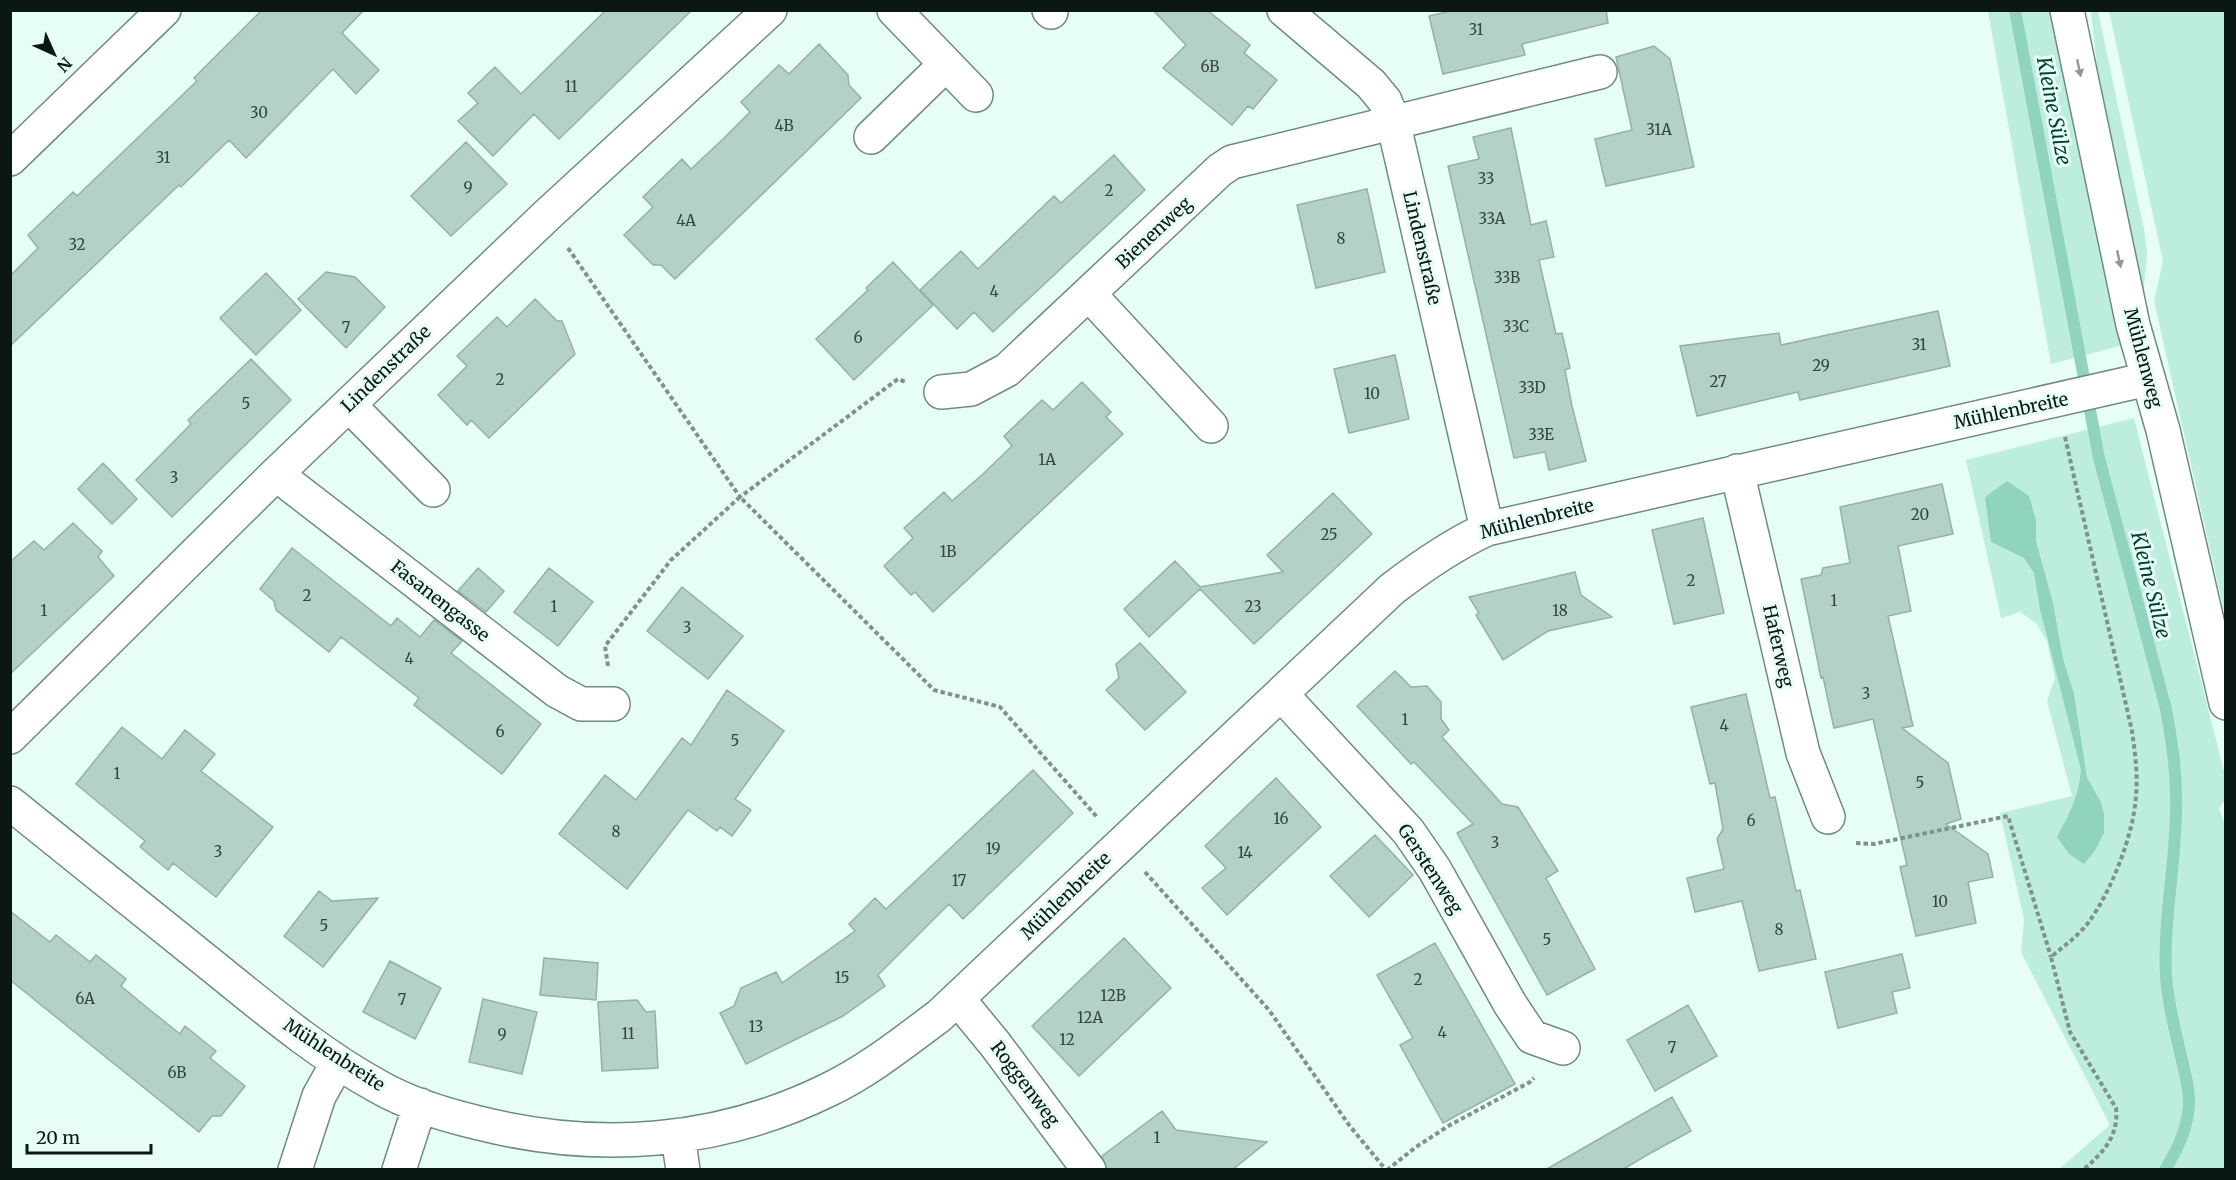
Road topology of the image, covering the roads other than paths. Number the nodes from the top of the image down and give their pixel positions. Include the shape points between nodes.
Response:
1 (164, 10) edge
2 (770, 10) edge
3 (894, 10) edge
4 (1284, 10) edge
5 (2067, 10) edge
6 (946, 64) junction
7 (1600, 72) dead end
8 (976, 95) dead end
9 (1393, 121) junction
10 (871, 137) dead end
11 (10, 159) edge
12 (1089, 294) junction
13 (2148, 379) junction
14 (941, 392) road end
15 (349, 405) junction
16 (1211, 426) dead end
17 (1737, 471) junction
18 (276, 474) junction
19 (433, 490) dead end
20 (1487, 529) junction
21 (1281, 694) junction
22 (2226, 703) edge
23 (613, 704) dead end
24 (10, 737) edge
25 (10, 803) edge
26 (1828, 817) road end
27 (958, 999) junction
28 (1563, 1048) road end
29 (338, 1062) junction
30 (420, 1105) junction
31 (678, 1136) junction
32 (296, 1170) edge
33 (399, 1170) edge
34 (683, 1170) edge
35 (1089, 1170) edge

1 - 11 street
2 - 15 street, Lindenstraße via 546,216
3 - 6 street
4 - 9 street, Lindenstraße via 1371,84 1385,101
5 -> 13 street, Mühlenweg via 2133,325
6 - 8 street
6 - 10 street
7 - 9 street, Bienenweg
9 - 12 street, Bienenweg via 1232,162
9 - 20 street, Lindenstraße
12 - 14 street, Bienenweg via 1007,370 971,389
12 - 16 street
13 - 17 street, Mühlenbreite
13 - 22 street, Mühlenweg
15 - 18 street, Lindenstraße
15 - 19 street
17 - 20 street, Mühlenbreite
17 - 26 street, Haferweg via 1803,753
18 - 23 street, Fasanengasse via 556,691 581,704
18 - 24 street, Lindenstraße
20 - 21 street, Mühlenbreite via 1447,550 1392,589
21 - 27 street, Mühlenbreite
21 - 28 street, Gerstenweg via 1415,840 1532,1037
25 - 29 street, Mühlenbreite
27 - 31 street, Mühlenbreite via 909,1039 831,1089 725,1128
27 - 35 street, Roggenweg
29 - 30 street, Mühlenbreite via 380,1088
29 - 32 street via 319,1096
30 - 31 street, Mühlenbreite via 528,1134 621,1142
30 - 33 street
31 - 34 street

